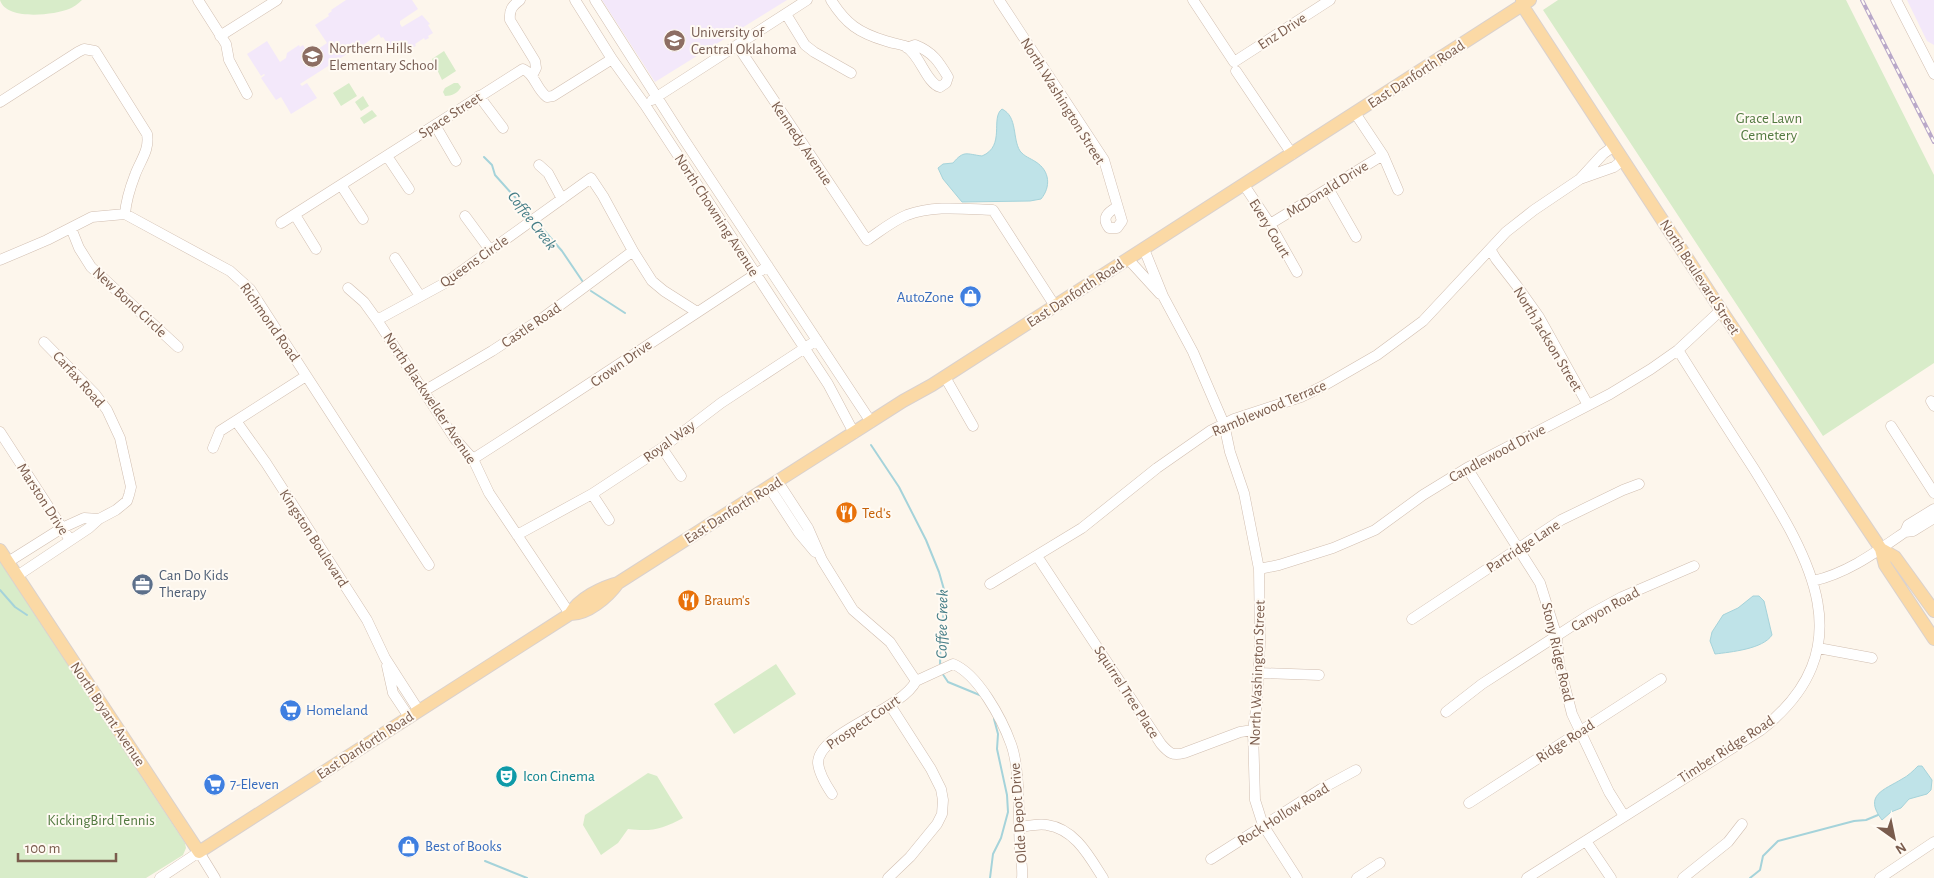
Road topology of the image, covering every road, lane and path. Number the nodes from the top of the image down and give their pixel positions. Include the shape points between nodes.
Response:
1 (198, 0) edge
2 (277, 0) edge
3 (520, 0) edge
4 (575, 0) edge
5 (595, 0) edge
6 (807, 0) edge
7 (831, 0) edge
8 (999, 0) edge
9 (1193, 0) edge
10 (1330, 0) edge
11 (1509, 0) edge
12 (1896, 0) edge
13 (1525, 2) edge
14 (786, 14) junction
15 (220, 36) junction
16 (737, 45) junction
17 (907, 48) dead end
18 (612, 59) junction
19 (1235, 67) junction
20 (851, 73) dead end
21 (1934, 74) edge
22 (532, 76) junction
23 (247, 94) dead end
24 (479, 96) junction
25 (656, 97) junction
26 (0, 102) edge
27 (645, 105) junction
28 (1356, 113) junction
29 (435, 125) junction
30 (503, 128) dead end
31 (1614, 146) junction
32 (1292, 154) junction
33 (1383, 154) junction
34 (387, 156) junction
35 (1623, 160) junction
36 (456, 161) dead end
37 (539, 165) dead end
38 (1580, 179) junction
39 (341, 185) junction
40 (1244, 185) junction
41 (1328, 188) junction
42 (409, 189) dead end
43 (1398, 190) dead end
44 (562, 199) junction
45 (1117, 207) dead end
46 (125, 214) junction
47 (295, 215) junction
48 (465, 216) dead end
49 (363, 219) dead end
50 (281, 223) dead end
51 (1270, 224) junction
52 (71, 228) junction
53 (1356, 236) dead end
54 (1490, 248) junction
55 (316, 249) dead end
56 (1144, 249) junction
57 (490, 250) junction
58 (633, 252) junction
59 (394, 258) dead end
60 (1128, 258) junction
61 (0, 260) edge
62 (768, 266) junction
63 (1296, 272) dead end
64 (755, 274) junction
65 (348, 288) dead end
66 (420, 296) junction
67 (1163, 296) junction
68 (1055, 306) junction
69 (1721, 310) junction
70 (697, 312) junction
71 (377, 320) junction
72 (817, 340) junction
73 (44, 342) dead end
74 (178, 347) dead end
75 (804, 348) junction
76 (1678, 350) junction
77 (306, 376) junction
78 (945, 377) junction
79 (424, 391) junction
80 (1588, 405) junction
81 (236, 421) junction
82 (871, 422) junction
83 (1224, 424) junction
84 (973, 426) dead end
85 (1891, 426) dead end
86 (0, 432) edge
87 (854, 433) junction
88 (213, 448) dead end
89 (662, 448) junction
90 (473, 459) junction
91 (1467, 468) junction
92 (681, 476) dead end
93 (774, 484) junction
94 (1639, 484) dead end
95 (1934, 493) edge
96 (592, 494) junction
97 (1934, 509) edge
98 (1934, 518) edge
99 (99, 519) junction
100 (609, 520) dead end
101 (62, 528) junction
102 (1905, 532) junction
103 (518, 535) junction
104 (70, 540) junction
105 (1519, 549) junction
106 (1881, 549) junction
107 (0, 550) edge
108 (1037, 556) junction
109 (8, 562) junction
110 (429, 565) dead end
111 (1694, 566) dead end
112 (1259, 569) junction
113 (17, 576) junction
114 (1813, 581) junction
115 (990, 584) dead end
116 (1934, 611) edge
117 (570, 614) junction
118 (1412, 619) dead end
119 (1557, 637) junction
120 (1934, 639) edge
121 (1818, 648) junction
122 (1872, 658) dead end
123 (1258, 673) junction
124 (1319, 675) dead end
125 (1661, 679) dead end
126 (916, 681) junction
127 (890, 705) junction
128 (1446, 712) dead end
129 (414, 714) junction
130 (1253, 730) junction
131 (1580, 731) junction
132 (1356, 770) dead end
133 (832, 794) dead end
134 (1469, 803) dead end
135 (1624, 816) junction
136 (1742, 824) dead end
137 (1263, 825) junction
138 (1020, 827) junction
139 (1586, 841) junction
140 (1934, 842) edge
141 (199, 852) junction
142 (1211, 859) dead end
143 (1380, 864) dead end
144 (1883, 877) edge
145 (160, 878) edge
146 (215, 878) edge
147 (888, 878) edge
148 (1022, 878) edge
149 (1103, 878) edge
150 (1297, 878) edge
151 (1357, 878) edge
152 (1527, 878) edge
153 (1611, 878) edge
154 (1684, 878) edge

1 - 15 street
2 - 15 street
3 - 22 street via 511,7 510,20 535,61
4 - 18 street, North Chowning Avenue
5 - 25 street, North Chowning Avenue
6 - 14 street
7 - 17 street via 844,19 856,29
8 - 45 street, North Washington Street via 1104,160
9 - 19 street
10 - 19 street, Enz Drive
11 - 13 main road
12 - 21 street
13 - 28 main road, East Danforth Road
13 - 31 main road, North Boulevard Street
14 - 16 street
14 - 20 street via 805,44
15 - 23 street
16 - 25 street
16 - 68 street, Kennedy Avenue via 866,240 907,215 941,208 992,210
18 - 22 street via 553,96 547,97 542,93
18 - 27 street, North Chowning Avenue
19 - 32 street
22 - 24 street, Space Street via 523,69
24 - 29 street, Space Street
24 - 30 street
25 - 27 street
25 - 62 street, North Chowning Avenue
26 - 46 street via 78,52 84,49 94,51 147,134 147,149 126,200
27 - 64 street, North Chowning Avenue
28 - 32 main road, East Danforth Road
28 - 33 street
29 - 34 street, Space Street
29 - 36 street
31 - 35 main road, North Boulevard Street
31 - 38 street, Ramblewood Terrace
32 - 40 main road, East Danforth Road
33 - 41 street, McDonald Drive
33 - 43 street
34 - 39 street, Space Street
34 - 42 street
35 - 38 street, Ramblewood Terrace via 1614,167
35 - 69 main road, North Boulevard Street
37 - 44 street via 548,173
38 - 54 street, Ramblewood Terrace via 1513,226
39 - 47 street, Space Street
39 - 49 street
40 - 51 street, Every Court
40 - 56 main road, East Danforth Road
41 - 51 street, McDonald Drive
41 - 53 street
44 - 57 street, Queens Circle
44 - 58 street, Queens Circle via 591,178
46 - 52 street via 92,217
46 - 77 street, Richmond Road via 243,281
47 - 50 street, Space Street
47 - 55 street
48 - 57 street
51 - 63 street, Every Court
52 - 61 street
52 - 74 street, New Bond Circle via 91,266
54 - 80 street, North Jackson Street via 1539,317
54 - 83 street, Ramblewood Terrace via 1423,321 1377,356 1301,397
56 - 60 main road, East Danforth Road
56 - 67 street, North Washington Street
57 - 66 street, Queens Circle
58 - 70 street via 652,281
58 - 79 street, Castle Road via 544,317
59 - 66 street
60 - 67 street, North Washington Street
60 - 68 main road, East Danforth Road
62 - 64 street, Crown Drive
62 - 72 street, North Chowning Avenue
64 - 70 street, Crown Drive
64 - 75 street, North Chowning Avenue
65 - 71 street, North Blackwelder Avenue
66 - 71 street, Queens Circle
67 - 83 street, North Washington Street via 1193,352
68 - 78 main road, East Danforth Road
69 - 76 street, Candlewood Drive
69 - 106 main road, North Boulevard Street
70 - 90 street, Crown Drive
71 - 79 street, North Blackwelder Avenue
72 - 75 street, Royal Way
72 - 82 street, North Chowning Avenue
73 - 99 street, Carfax Road via 95,394 107,410 120,438 130,495 116,510
75 - 87 street, North Chowning Avenue
75 - 89 street, Royal Way
76 - 80 street, Candlewood Drive via 1628,384
76 - 114 street, Timber Ridge Road via 1784,518
77 - 81 street
77 - 110 street, Richmond Road
78 - 82 main road, East Danforth Road
78 - 84 street
79 - 90 street, North Blackwelder Avenue via 455,439
80 - 91 street, Candlewood Drive
81 - 88 street via 220,431
81 - 129 street, Kingston Boulevard via 367,620
82 - 87 main road, East Danforth Road
83 - 108 street, Ramblewood Terrace via 1198,439 1088,523
83 - 112 street, North Washington Street via 1244,493
85 - 95 street
86 - 101 street, Marston Drive
87 - 93 main road, East Danforth Road
89 - 92 street
89 - 96 street, Royal Way
90 - 103 street, North Blackwelder Avenue via 489,493
91 - 105 street, Stony Ridge Road
91 - 112 street, Candlewood Drive via 1356,540
93 - 117 main road, East Danforth Road via 618,584 611,594 579,614
93 - 126 street via 808,528 822,560 853,610 890,642
94 - 105 street, Partridge Lane via 1561,520
96 - 100 street
96 - 103 street, Royal Way
97 - 102 street via 1908,526
98 - 102 street via 1913,531
99 - 101 street, Carfax Road via 84,518
99 - 104 street, Carfax Road
101 - 104 street, Marston Drive
101 - 109 street, Carfax Road
102 - 106 street
103 - 117 street, North Blackwelder Avenue
104 - 113 street, Carfax Road
105 - 118 street, Partridge Lane
105 - 119 street, Stony Ridge Road via 1540,583
106 - 114 street via 1836,575
106 - 116 main road, North Boulevard Street via 1895,557
106 - 120 main road, North Boulevard Street via 1885,565
107 - 109 main road, North Bryant Avenue
108 - 115 street, Ramblewood Terrace
108 - 130 street, Squirrel Tree Place via 1168,753 1174,755
109 - 113 main road, North Bryant Avenue
111 - 119 street, Canyon Road via 1622,596
112 - 123 street, North Washington Street
113 - 141 main road, North Bryant Avenue
114 - 121 street, Timber Ridge Road via 1820,610
117 - 129 main road, East Danforth Road
119 - 128 street, Canyon Road via 1482,684
119 - 131 street, Stony Ridge Road via 1559,664 1572,714
121 - 122 street
121 - 135 street, Timber Ridge Road via 1803,683 1780,714
123 - 124 street
123 - 130 street, North Washington Street
125 - 131 street, Ridge Road
126 - 127 street, Prospect Court
126 - 138 street, Olde Depot Drive via 953,664 966,673 990,702 1012,745
127 - 133 street, Prospect Court via 825,745 818,761
127 - 147 street via 931,769 943,800 937,824
129 - 141 main road, East Danforth Road
130 - 137 street, North Washington Street via 1255,800
131 - 134 street, Ridge Road
131 - 135 street, Stony Ridge Road via 1608,792
132 - 137 street, Rock Hollow Road
135 - 139 street, Timber Ridge Road
136 - 154 street via 1728,842
137 - 142 street, Rock Hollow Road
137 - 150 street, North Washington Street
138 - 148 street, Olde Depot Drive
138 - 149 street via 1046,824 1069,832
139 - 152 street, Timber Ridge Road
139 - 153 street
140 - 144 street
141 - 145 street, East Danforth Road
141 - 146 street, North Bryant Avenue
143 - 151 street

